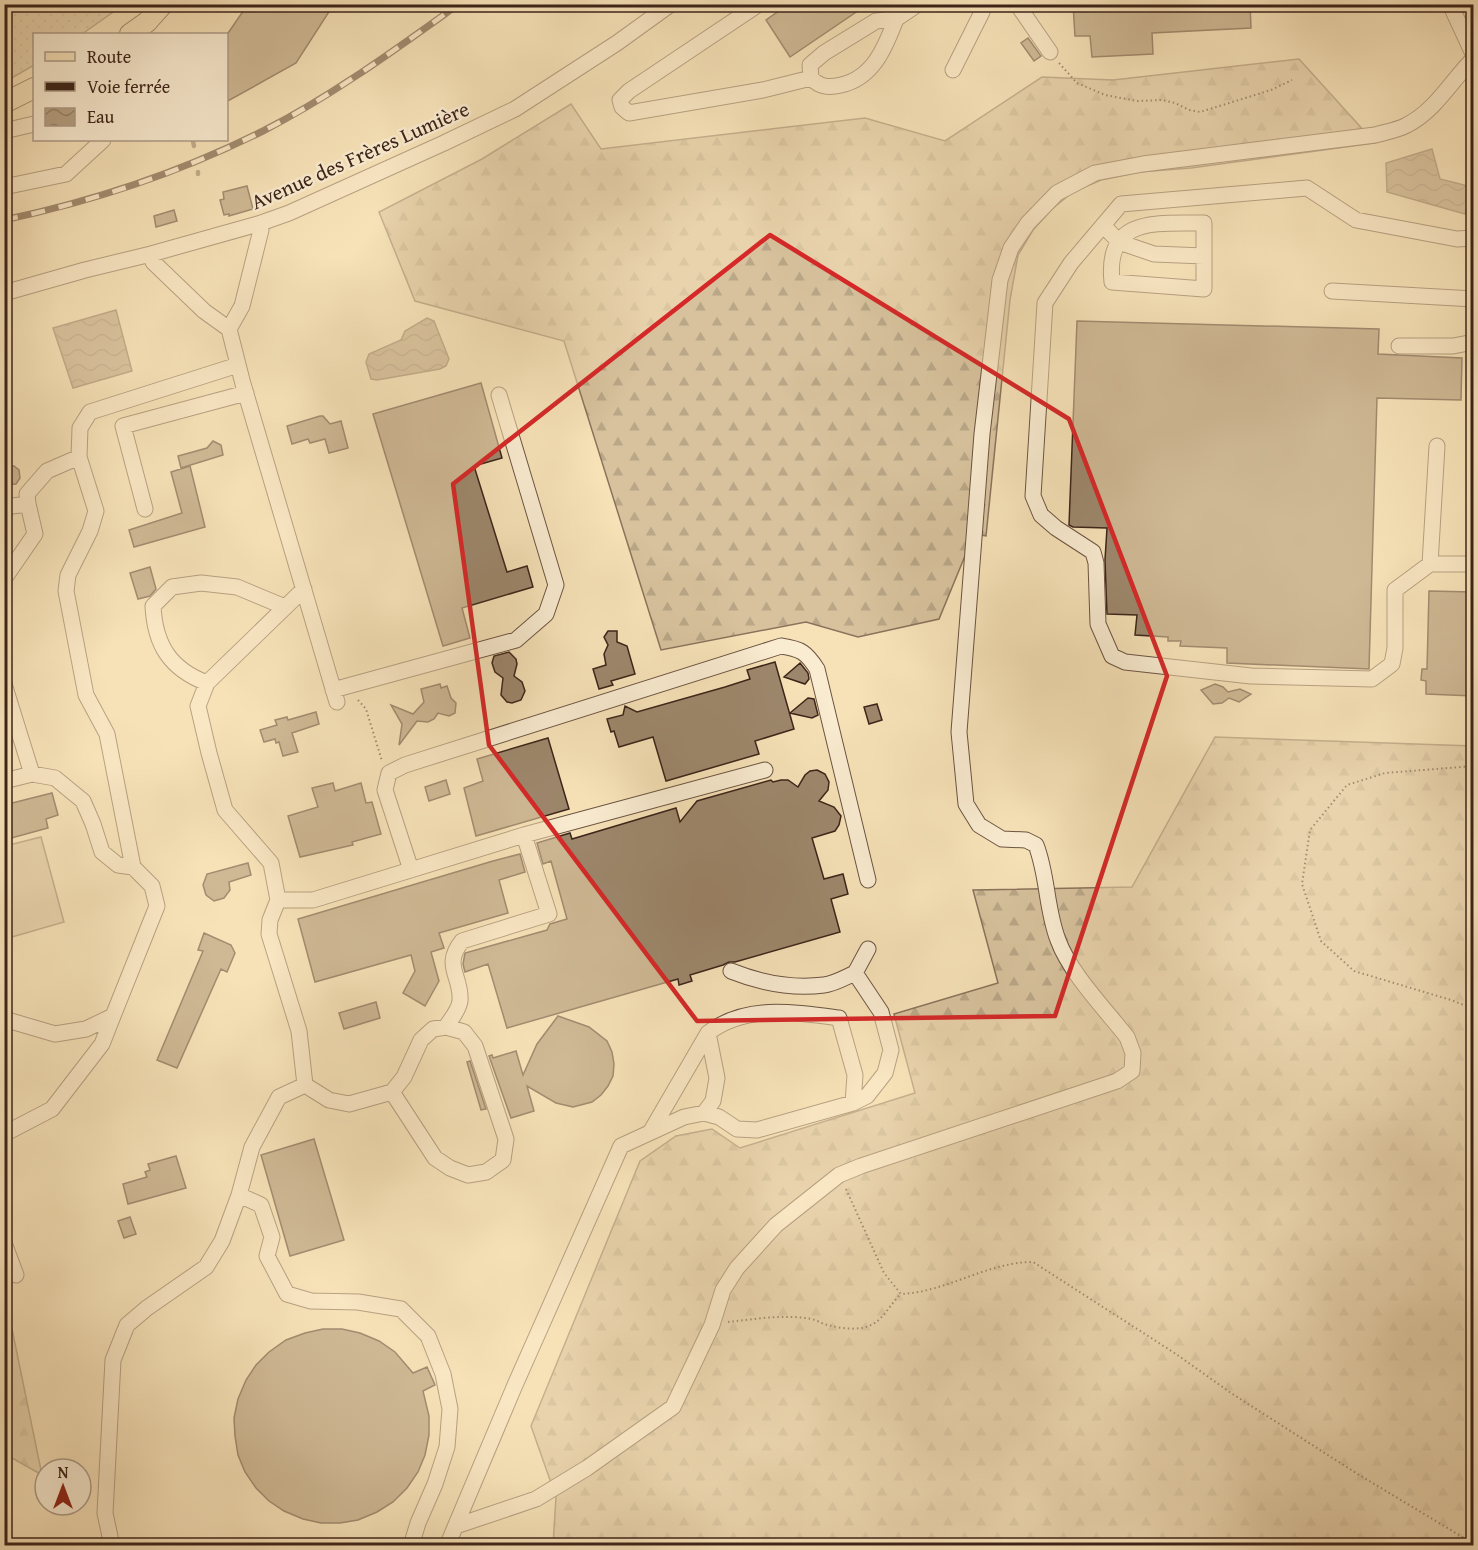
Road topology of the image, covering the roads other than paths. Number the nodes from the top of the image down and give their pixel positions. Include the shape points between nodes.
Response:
1 (163, 4) edge
2 (671, 4) edge
3 (759, 4) edge
4 (887, 4) edge
5 (918, 4) edge
6 (977, 4) edge
7 (1017, 4) edge
8 (1450, 4) edge
9 (896, 19) junction
10 (131, 33) edge
11 (1050, 52) road end
12 (1473, 57) edge
13 (953, 70) dead end
14 (811, 78) junction
15 (33, 88) edge
16 (4, 103) edge
17 (33, 124) edge
18 (4, 131) edge
19 (102, 141) edge
20 (4, 187) edge
21 (258, 224) junction
22 (1103, 225) junction
23 (1473, 238) edge
24 (1119, 242) junction
25 (151, 254) junction
26 (1204, 256) junction
27 (1332, 291) dead end
28 (4, 293) edge
29 (1473, 299) edge
30 (229, 329) junction
31 (1473, 342) edge
32 (1400, 346) dead end
33 (238, 365) junction
34 (246, 393) junction
35 (500, 395) dead end
36 (1437, 446) dead end
37 (79, 457) junction
38 (28, 504) junction
39 (4, 507) edge
40 (145, 509) dead end
41 (1430, 564) junction
42 (1473, 564) edge
43 (4, 579) edge
44 (304, 589) junction
45 (285, 607) junction
46 (207, 683) junction
47 (4, 684) edge
48 (765, 770) dead end
49 (32, 774) junction
50 (4, 781) edge
51 (524, 835) junction
52 (134, 867) junction
53 (411, 870) junction
54 (868, 880) dead end
55 (278, 900) junction
56 (868, 948) dead end
57 (732, 971) dead end
58 (855, 973) junction
59 (113, 1016) junction
60 (4, 1019) edge
61 (446, 1027) junction
62 (708, 1033) junction
63 (305, 1085) junction
64 (392, 1092) junction
65 (853, 1103) junction
66 (704, 1113) junction
67 (651, 1131) junction
68 (4, 1134) edge
69 (239, 1195) junction
70 (4, 1243) edge
71 (16, 1275) dead end
72 (456, 1526) junction
73 (112, 1545) edge
74 (411, 1545) edge
75 (447, 1545) edge

1 - 10 main road
2 - 21 street, Avenue des Frères Lumière via 515,109
3 - 14 street via 629,91 620,100 622,107 629,113
4 - 9 street
5 - 9 street
6 - 13 street via 982,12
7 - 11 street
8 - 12 street
9 - 14 street via 876,21 824,52 810,65
9 - 14 street via 873,67 853,82 832,87 819,85
12 - 72 street via 1433,107 1406,126 1375,135 1095,173 1057,193 1028,223 1011,248 1000,280 982,434 959,732 966,804 979,825 1002,839 1026,840 1036,845 1044,863 1061,948 1127,1037 1133,1053 1132,1071 1118,1081 839,1175 776,1225 737,1268 723,1290 712,1325 674,1407 536,1499
15 - 16 main road
17 - 18 street
19 - 20 street via 66,174
21 - 25 street, Avenue des Frères Lumière
21 - 30 street via 261,230 243,306
22 - 23 street via 1121,204 1307,188 1356,220
22 - 24 street
22 - 41 street via 1071,263 1046,303 1034,496 1041,515 1093,552 1098,624 1112,656 1125,662 1251,676 1372,680 1392,664 1395,590
24 - 26 street via 1154,254
24 - 26 street via 1145,224 1204,223
24 - 26 street via 1112,256 1112,282 1204,289
25 - 28 street, Avenue des Frères Lumière
25 - 30 street via 153,262 187,295
27 - 29 street
30 - 33 street
31 - 32 street
33 - 34 street
33 - 37 street via 90,412 80,428
34 - 40 street via 123,426
34 - 44 street
35 - 44 street via 556,585 546,614 516,640 335,696
36 - 41 street
37 - 38 street via 47,471 27,494
37 - 52 street via 96,511 68,575 66,591 86,694 107,734
38 - 39 street
38 - 43 street via 35,534
41 - 42 street
44 - 45 street
45 - 46 street
45 - 46 street via 237,587 201,583 172,587 153,606 154,628 166,655 190,677
46 - 55 street via 198,706 225,810 271,863
47 - 49 street
48 - 51 street
49 - 50 street
49 - 52 street via 55,778 83,801 102,852 118,865
51 - 53 street
51 - 61 street via 549,914 462,941 454,951 453,969 459,1007
52 - 59 street via 152,886 157,906
53 - 54 street via 385,790 389,773 781,646 808,656 817,669
53 - 55 street via 313,900
55 - 63 street via 269,934 300,1031
56 - 58 street
57 - 58 street via 782,985 826,985
58 - 65 street via 881,1012 891,1050 885,1073 867,1096
59 - 60 street via 86,1029 55,1034
59 - 68 street via 102,1044 52,1109
61 - 64 street via 433,1029 421,1040 404,1077
61 - 64 street via 464,1032 475,1046 506,1139 503,1160 486,1172 468,1174 450,1168 435,1158
62 - 65 street via 722,1023 759,1013 796,1012 839,1018 855,1075
62 - 66 street via 717,1078 713,1101
62 - 67 street
63 - 64 street via 329,1100 348,1104
63 - 69 street via 279,1097 252,1147
65 - 66 street via 757,1130 737,1129
66 - 67 street
67 - 72 street via 621,1146
69 - 73 street via 222,1241 206,1267 127,1325 113,1360 105,1513
69 - 74 street via 261,1205 272,1237 267,1256 287,1294 311,1301 358,1302 401,1309 428,1336 443,1374 450,1419 447,1448
70 - 71 street
72 - 75 street

